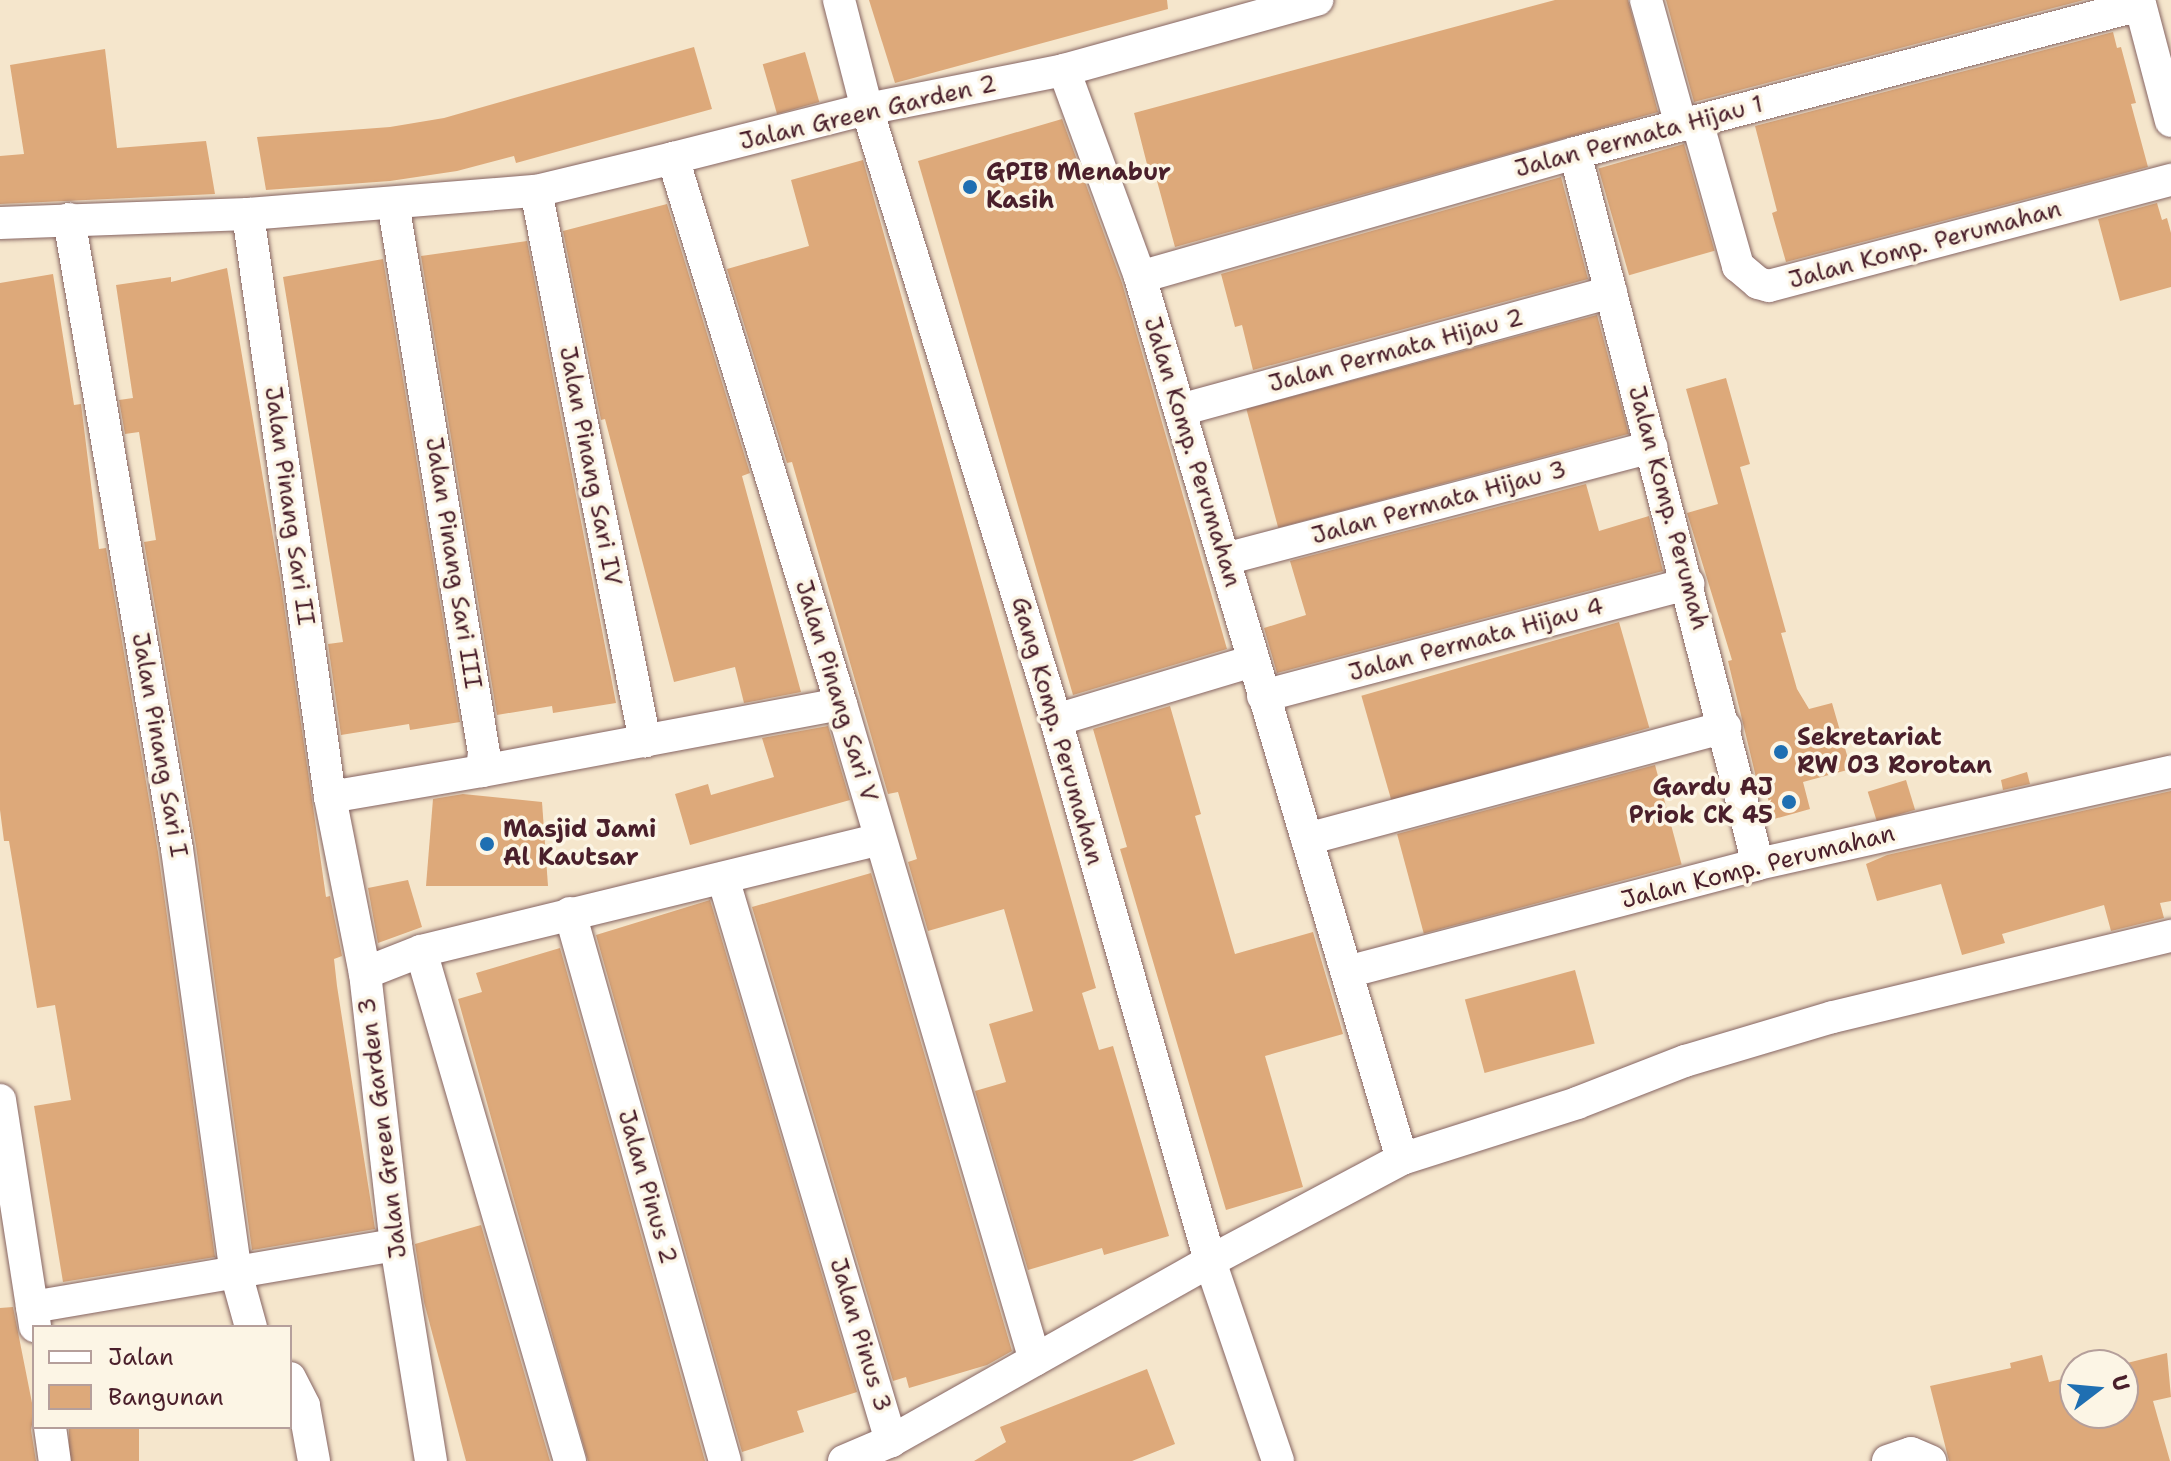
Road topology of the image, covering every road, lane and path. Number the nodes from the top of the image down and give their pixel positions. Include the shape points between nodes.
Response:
1 (839, 0) edge
2 (1317, 0) edge
3 (1646, 0) edge
4 (2140, 2) edge
5 (1064, 70) junction
6 (867, 109) junction
7 (2171, 121) edge
8 (1689, 123) junction
9 (1575, 153) junction
10 (673, 158) junction
11 (2171, 180) edge
12 (536, 191) junction
13 (393, 203) junction
14 (248, 214) junction
15 (69, 219) junction
16 (0, 223) edge
17 (1140, 277) junction
18 (1611, 292) junction
19 (1180, 410) junction
20 (1652, 447) junction
21 (1225, 559) junction
22 (1688, 584) junction
23 (1253, 661) junction
24 (1263, 696) junction
25 (841, 704) junction
26 (1056, 720) junction
27 (1725, 727) junction
28 (645, 741) junction
29 (482, 771) junction
30 (2171, 772) edge
31 (330, 797) junction
32 (880, 839) junction
33 (1307, 839) junction
34 (1758, 864) junction
35 (723, 878) junction
36 (570, 913) junction
37 (2171, 936) edge
38 (421, 951) junction
39 (1347, 972) junction
40 (365, 973) junction
41 (0, 1100) edge
42 (1402, 1159) junction
43 (396, 1245) junction
44 (1210, 1261) junction
45 (236, 1273) junction
46 (34, 1317) edge
47 (250, 1325) edge
48 (1035, 1360) junction
49 (292, 1382) edge
50 (50, 1429) edge
51 (891, 1441) junction
52 (55, 1461) edge
53 (314, 1461) edge
54 (431, 1461) edge
55 (570, 1461) edge
56 (725, 1461) edge
57 (844, 1461) edge
58 (1278, 1461) edge
59 (1888, 1461) edge
60 (1930, 1461) edge

1 - 6 street, Gang Komp. Perumahan
2 - 5 street, Jalan Green Garden 2
3 - 8 street, Jalan Komp. Perumahan
4 - 7 street
4 - 8 street, Jalan Permata Hijau 1
5 - 6 street, Jalan Green Garden 2
5 - 17 street, Jalan Komp. Perumahan
6 - 10 street, Jalan Green Garden 2
6 - 26 street, Gang Komp. Perumahan
8 - 9 street, Jalan Permata Hijau 1
8 - 11 street, Jalan Komp. Perumahan via 1738,266 1769,286
9 - 17 street, Jalan Permata Hijau 1
9 - 18 street, Jalan Komp. Perumah
10 - 12 street
10 - 25 street, Jalan Pinang Sari V
12 - 13 street
12 - 28 street, Jalan Pinang Sari IV
13 - 14 street
13 - 29 street, Jalan Pinang Sari III via 484,753
14 - 15 street
14 - 31 street, Jalan Pinang Sari II
15 - 16 street
15 - 45 street, Jalan Pinang Sari I via 177,849
17 - 19 street, Jalan Komp. Perumahan
18 - 19 street, Jalan Permata Hijau 2
18 - 20 street, Jalan Komp. Perumah
19 - 21 street, Jalan Komp. Perumahan
20 - 21 street, Jalan Permata Hijau 3
20 - 22 street, Jalan Komp. Perumah
21 - 23 street, Jalan Komp. Perumahan
22 - 24 street, Jalan Permata Hijau 4
22 - 27 street, Jalan Komp. Perumah
23 - 24 street, Jalan Komp. Perumahan
23 - 26 street
24 - 33 street, Jalan Komp. Perumahan
25 - 28 street
25 - 32 street, Jalan Pinang Sari V
26 - 44 street, Gang Komp. Perumahan
27 - 33 street
27 - 34 street, Jalan Komp. Perumah
28 - 29 street
29 - 31 street
30 - 34 street, Jalan Komp. Perumahan
31 - 40 street, Jalan Green Garden 3
32 - 35 street
32 - 48 street, Jalan Pinang Sari V
33 - 39 street, Jalan Komp. Perumahan
34 - 39 street, Jalan Komp. Perumahan
35 - 36 street
35 - 51 street, Jalan Pinus 3
36 - 38 street
36 - 56 street, Jalan Pinus 2
37 - 42 street, Jalan Pinus 3 via 1833,1017 1685,1061 1577,1103
38 - 40 street
38 - 55 street
39 - 42 street, Jalan Komp. Perumahan
40 - 43 street, Jalan Green Garden 3
41 - 46 street
42 - 44 street, Jalan Pinus 3
43 - 45 street
43 - 54 street, Jalan Green Garden 3
44 - 48 street, Jalan Pinus 3
44 - 58 street, Gang Komp. Perumahan
45 - 46 street
45 - 47 street, Jalan Pinang Sari I
48 - 51 street, Jalan Pinus 3
49 - 53 street via 304,1406
50 - 52 street
51 - 57 street
59 - 60 street via 1911,1453

